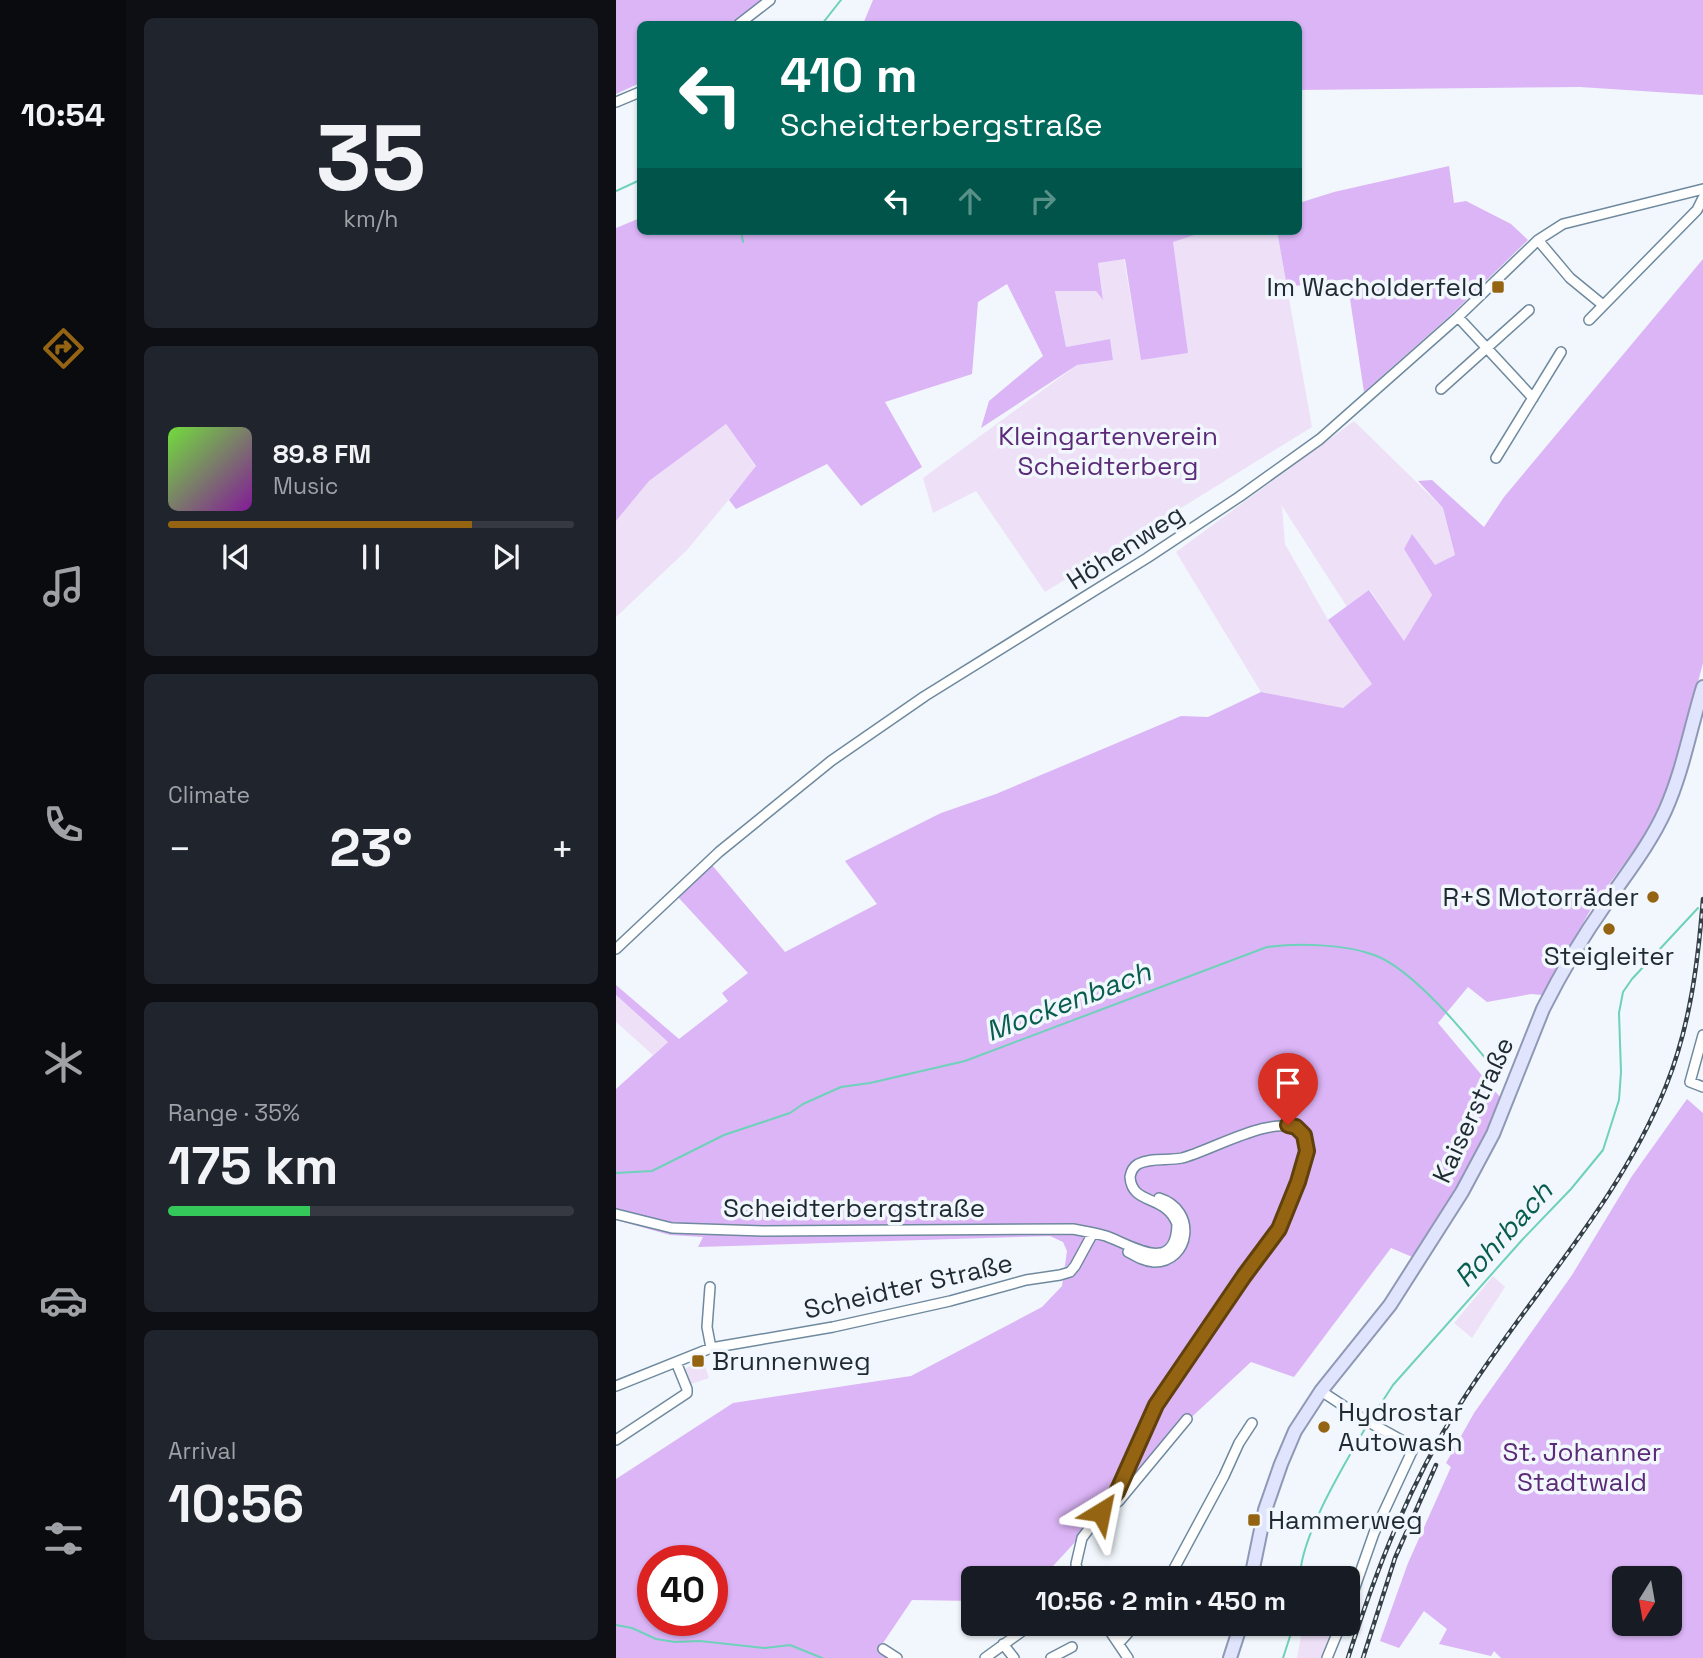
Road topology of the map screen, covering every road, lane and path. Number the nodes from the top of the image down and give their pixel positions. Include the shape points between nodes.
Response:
1 (770, 0) edge
2 (743, 21) edge
3 (637, 93) edge
4 (616, 102) edge
5 (1703, 193) edge
6 (1538, 240) junction
7 (1603, 305) junction
8 (1530, 310) dead end
9 (1458, 317) junction
10 (1589, 320) dead end
11 (1487, 347) junction
12 (1561, 352) dead end
13 (1441, 388) dead end
14 (1533, 398) junction
15 (1496, 458) dead end
16 (1703, 687) edge
17 (616, 949) edge
18 (1703, 1035) edge
19 (1703, 1087) edge
20 (616, 1214) edge
21 (1093, 1233) junction
22 (710, 1287) dead end
23 (711, 1348) junction
24 (677, 1362) junction
25 (616, 1386) edge
26 (1321, 1391) junction
27 (1187, 1419) dead end
28 (1252, 1423) dead end
29 (616, 1440) edge
30 (1101, 1512) junction
31 (1076, 1566) edge
32 (1175, 1566) edge
33 (1253, 1566) edge
34 (1360, 1573) edge
35 (1015, 1636) edge
36 (1114, 1636) edge
37 (1125, 1636) edge
38 (1237, 1636) edge
39 (1336, 1636) edge
40 (1119, 1643) junction
41 (1003, 1644) junction
42 (1072, 1647) dead end
43 (883, 1649) dead end
44 (897, 1658) edge
45 (985, 1658) edge
46 (1014, 1658) edge
47 (1051, 1658) edge
48 (1128, 1658) edge
49 (1230, 1658) edge
50 (1327, 1658) edge

1 - 2 street
3 - 4 street
5 - 6 street, Höhenweg via 1563,224
5 - 7 street via 1697,210
6 - 7 street via 1570,278
6 - 9 street, Höhenweg
7 - 10 street
8 - 11 street
9 - 11 street
9 - 17 street, Höhenweg via 1320,439 1239,497 925,696 831,761 719,852
11 - 13 street
11 - 14 street
12 - 14 street
14 - 15 street
16 - 26 main road, Kaiserstraße via 1664,812 1580,940 1548,998 1487,1147 1410,1276
18 - 19 street via 1690,1082
20 - 21 street, Scheidterbergstraße via 685,1229 1052,1228
21 - 23 street, Scheidter Straße via 1070,1272 833,1327
21 - 30 street, Scheidterbergstraße via 1152,1255 1169,1248 1177,1231 1173,1213 1133,1189 1130,1182 1135,1166 1187,1157 1282,1125 1296,1127 1304,1135 1305,1161 1279,1229 1156,1405 1117,1492
22 - 23 street via 707,1327
23 - 24 street, Scheidter Straße
24 - 25 street, Scheidter Straße
24 - 29 street via 687,1394
26 - 33 main road, Kaiserstraße via 1280,1464
26 - 34 street via 1414,1447
27 - 30 street, Scheidterbergstraße via 1119,1501
28 - 32 street
30 - 31 street, Scheidterbergstraße via 1082,1538
35 - 41 street
36 - 40 street
37 - 40 street
38 - 49 main road
39 - 50 street
40 - 48 street
41 - 45 street
41 - 46 street
42 - 47 street
43 - 44 street

